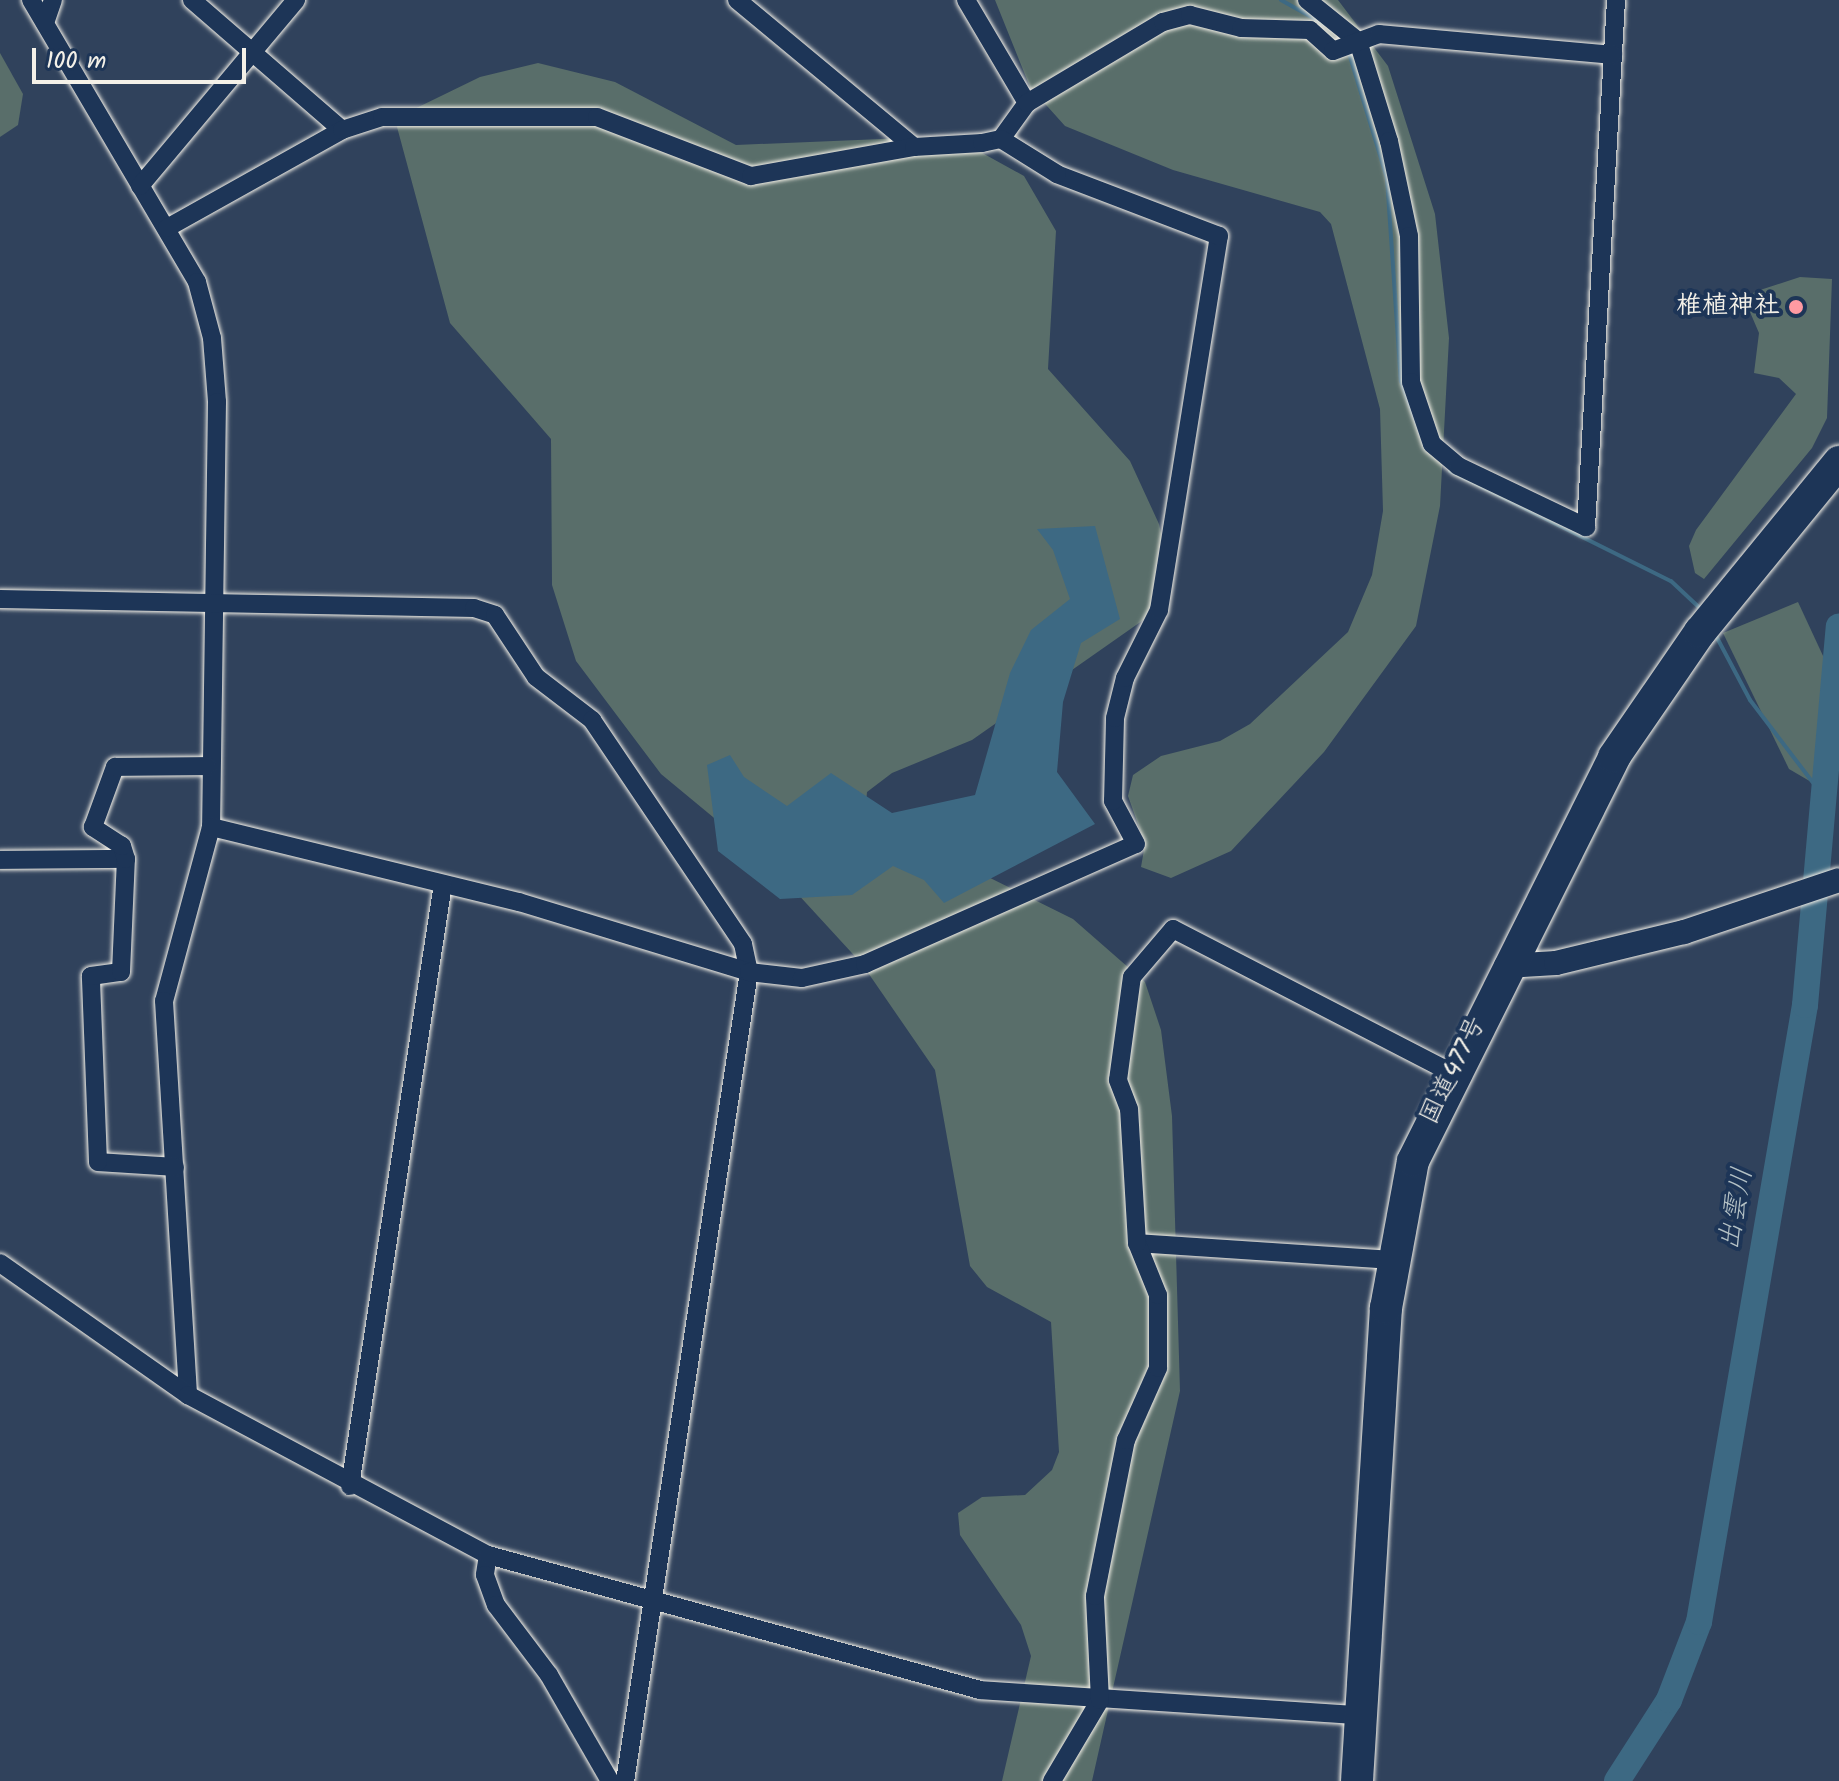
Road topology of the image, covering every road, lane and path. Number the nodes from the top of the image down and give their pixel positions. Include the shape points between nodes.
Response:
1 (31, 0) edge
2 (53, 0) edge
3 (192, 0) edge
4 (296, 0) edge
5 (737, 0) edge
6 (966, 0) edge
7 (1307, 0) edge
8 (1616, 0) edge
9 (45, 23) junction
10 (1351, 44) junction
11 (252, 51) junction
12 (1613, 55) junction
13 (1027, 103) junction
14 (342, 130) junction
15 (1001, 139) junction
16 (914, 147) junction
17 (140, 186) junction
18 (167, 228) junction
19 (1830, 473) edge
20 (0, 599) edge
21 (209, 603) junction
22 (207, 766) junction
23 (211, 827) junction
24 (126, 859) junction
25 (0, 860) edge
26 (1839, 880) edge
27 (443, 884) junction
28 (1506, 966) junction
29 (749, 972) junction
30 (1452, 1073) junction
31 (175, 1167) junction
32 (1137, 1243) junction
33 (1391, 1260) junction
34 (0, 1263) edge
35 (188, 1395) junction
36 (350, 1486) junction
37 (488, 1555) junction
38 (653, 1598) junction
39 (1100, 1700) junction
40 (1357, 1715) junction
41 (610, 1781) edge
42 (625, 1781) edge
43 (1052, 1781) edge
44 (1357, 1781) edge

1 - 9 street
2 - 9 street
3 - 11 street
4 - 11 street
5 - 16 street
6 - 13 street
7 - 10 street
8 - 12 street
9 - 17 street
10 - 12 street via 1379,34
10 - 12 street via 1405,212 1419,418 1432,444 1458,466 1586,527
10 - 13 street via 1333,51 1310,30 1241,28 1190,15 1163,22
11 - 14 street
11 - 17 street
13 - 15 street
14 - 16 street via 382,117 424,122 561,112 597,117 751,176
14 - 18 street
15 - 16 street
15 - 29 street via 1057,174 1219,236 1159,610 1125,678 1115,718 1113,801 1136,844 865,964 802,978
17 - 18 street
18 - 21 street via 197,282 212,338 217,402
19 - 28 highway, 国道477号 via 1709,621 1614,757
20 - 21 street
21 - 22 street
21 - 29 street via 474,608 495,615 536,677 592,720 725,913
22 - 23 street
22 - 24 street via 115,767 93,827 122,846
23 - 27 street
23 - 31 street via 164,1001
24 - 25 street
24 - 31 street via 121,972 91,976 98,1162
26 - 28 street via 1621,948
27 - 29 street via 693,950
27 - 36 street
28 - 30 highway, 国道477号
29 - 38 street
30 - 32 street via 1173,929 1132,977 1118,1080 1129,1109
30 - 33 highway, 国道477号 via 1413,1161
31 - 35 street
32 - 33 street
32 - 39 street via 1158,1295 1161,1338 1158,1368 1117,1474 1117,1507 1095,1596
33 - 40 highway, 国道477号
34 - 35 street
35 - 36 street
36 - 37 street
37 - 38 street
37 - 41 street via 485,1575 496,1605 549,1675
38 - 39 street via 980,1690
38 - 42 street
39 - 40 street
39 - 43 street
40 - 44 highway, 国道477号

